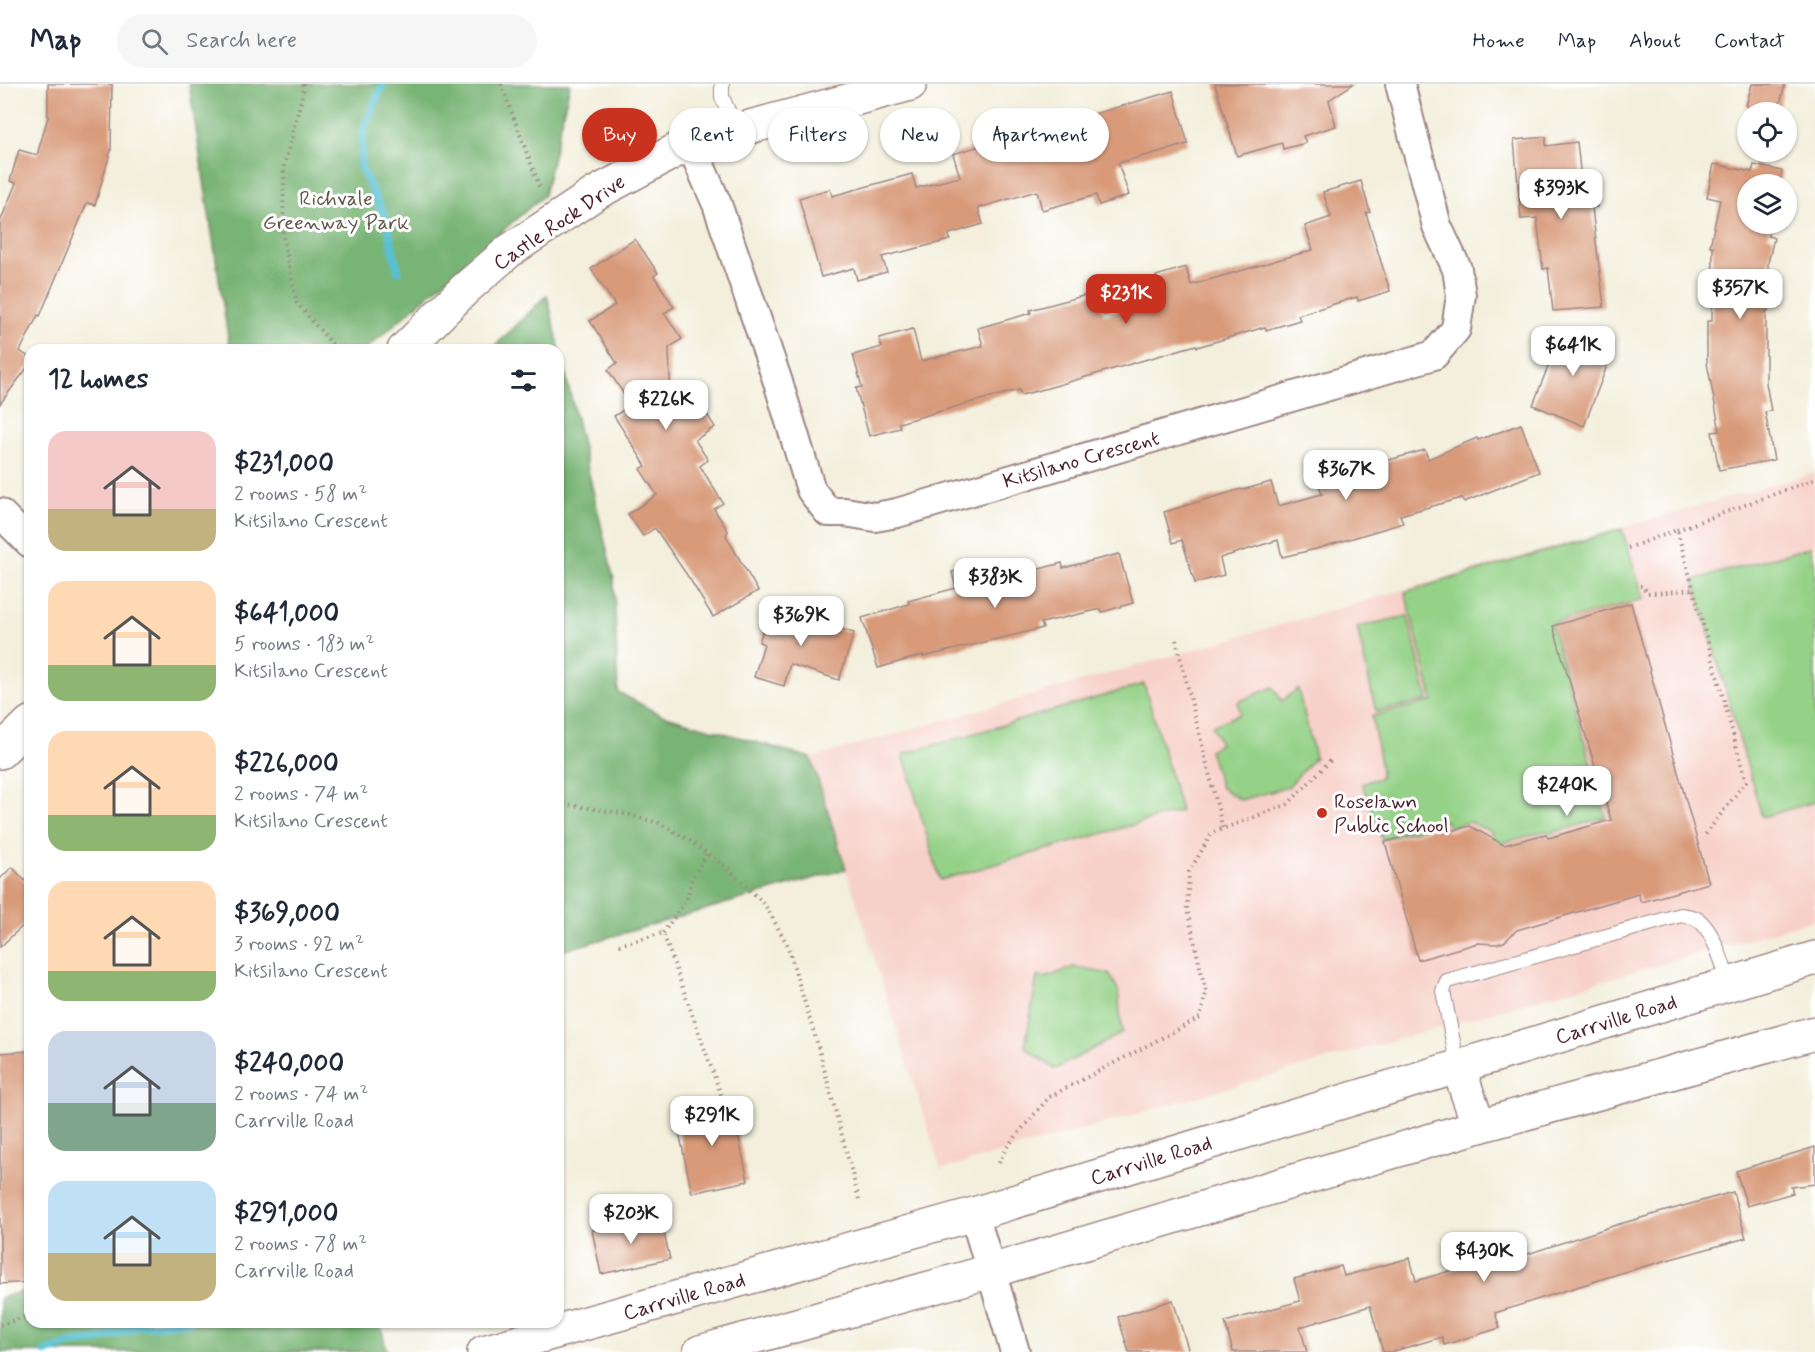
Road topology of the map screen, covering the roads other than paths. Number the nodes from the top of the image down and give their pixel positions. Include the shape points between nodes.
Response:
1 (722, 84) edge
2 (910, 84) edge
3 (1400, 84) edge
4 (727, 108) edge
5 (756, 124) edge
6 (669, 154) edge
7 (698, 162) edge
8 (410, 344) edge
9 (0, 513) edge
10 (24, 537) edge
11 (24, 729) edge
12 (0, 752) edge
13 (1815, 958) edge
14 (1729, 984) junction
15 (1815, 1033) edge
16 (1458, 1067) junction
17 (1479, 1126) junction
18 (974, 1214) junction
19 (991, 1271) junction
20 (500, 1350) edge
21 (700, 1352) edge
22 (1015, 1352) edge

1 - 4 lane
2 - 5 main road, Castle Rock Drive
3 - 7 street, Kitsilano Crescent via 1437,226 1457,269 1461,295 1456,330 1434,355 875,517 828,512 811,490 736,259
6 - 8 main road, Castle Rock Drive via 596,192 509,251
9 - 10 street
11 - 12 main road
13 - 14 main road, Carrville Road
14 - 16 main road, Carrville Road
14 - 16 lane via 1705,927 1696,918 1681,915 1447,981 1443,992
15 - 17 main road
16 - 17 main road
16 - 18 main road, Carrville Road
17 - 19 main road
18 - 19 street
18 - 20 main road, Carrville Road
19 - 21 main road
19 - 22 street

